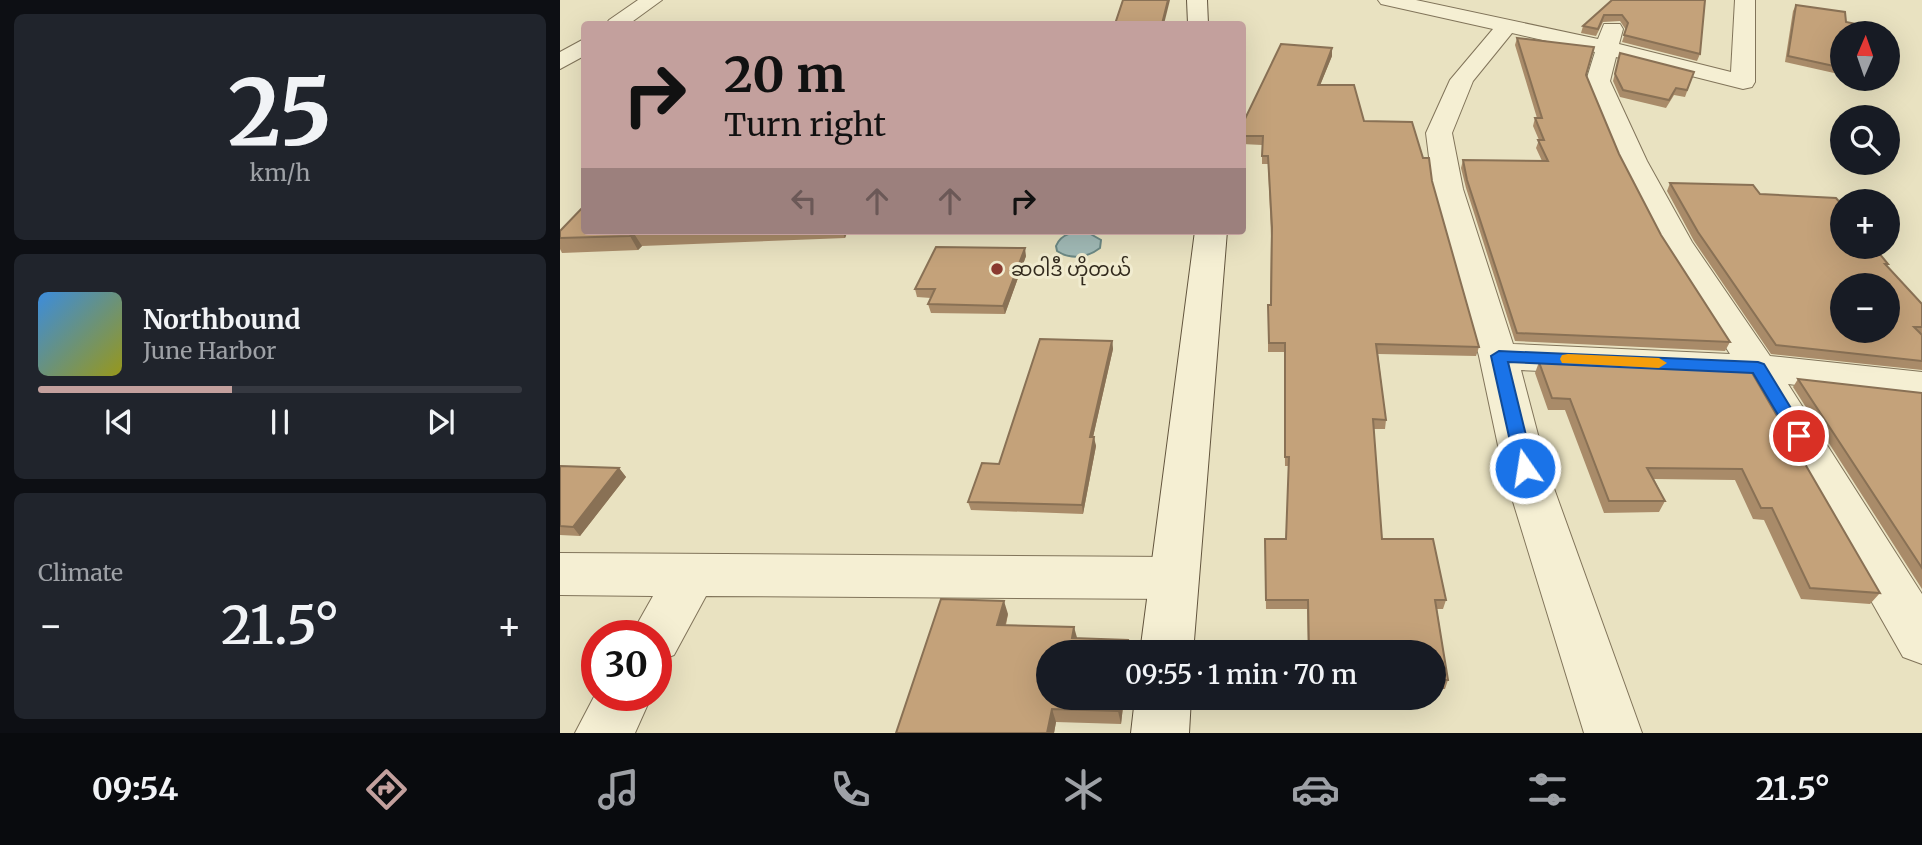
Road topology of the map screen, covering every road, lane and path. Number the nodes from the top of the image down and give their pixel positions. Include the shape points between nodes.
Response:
1 (652, 0) edge
2 (1197, 0) edge
3 (1388, 0) edge
4 (1745, 0) edge
5 (620, 21) edge
6 (1198, 21) edge
7 (1507, 26) junction
8 (1610, 38) junction
9 (581, 48) edge
10 (560, 62) edge
11 (1212, 235) edge
12 (1499, 356) junction
13 (1758, 368) junction
14 (1922, 386) edge
15 (560, 574) edge
16 (692, 574) junction
17 (1172, 578) junction
18 (666, 620) edge
19 (1167, 640) edge
20 (1922, 640) edge
21 (1162, 710) edge
22 (616, 711) edge
23 (604, 733) edge
24 (1160, 733) edge
25 (1613, 733) edge

1 - 5 street
2 - 6 street
3 - 7 street
4 - 8 street via 1744,82
7 - 8 street
7 - 12 street via 1462,80 1439,133 1448,189
8 - 13 street via 1598,81 1633,161 1676,242
9 - 10 street
11 - 17 street
12 - 13 street
12 - 25 street via 1525,468
13 - 14 street
13 - 20 street
15 - 16 street
16 - 17 street
16 - 18 street
17 - 19 street
21 - 24 street
22 - 23 street

